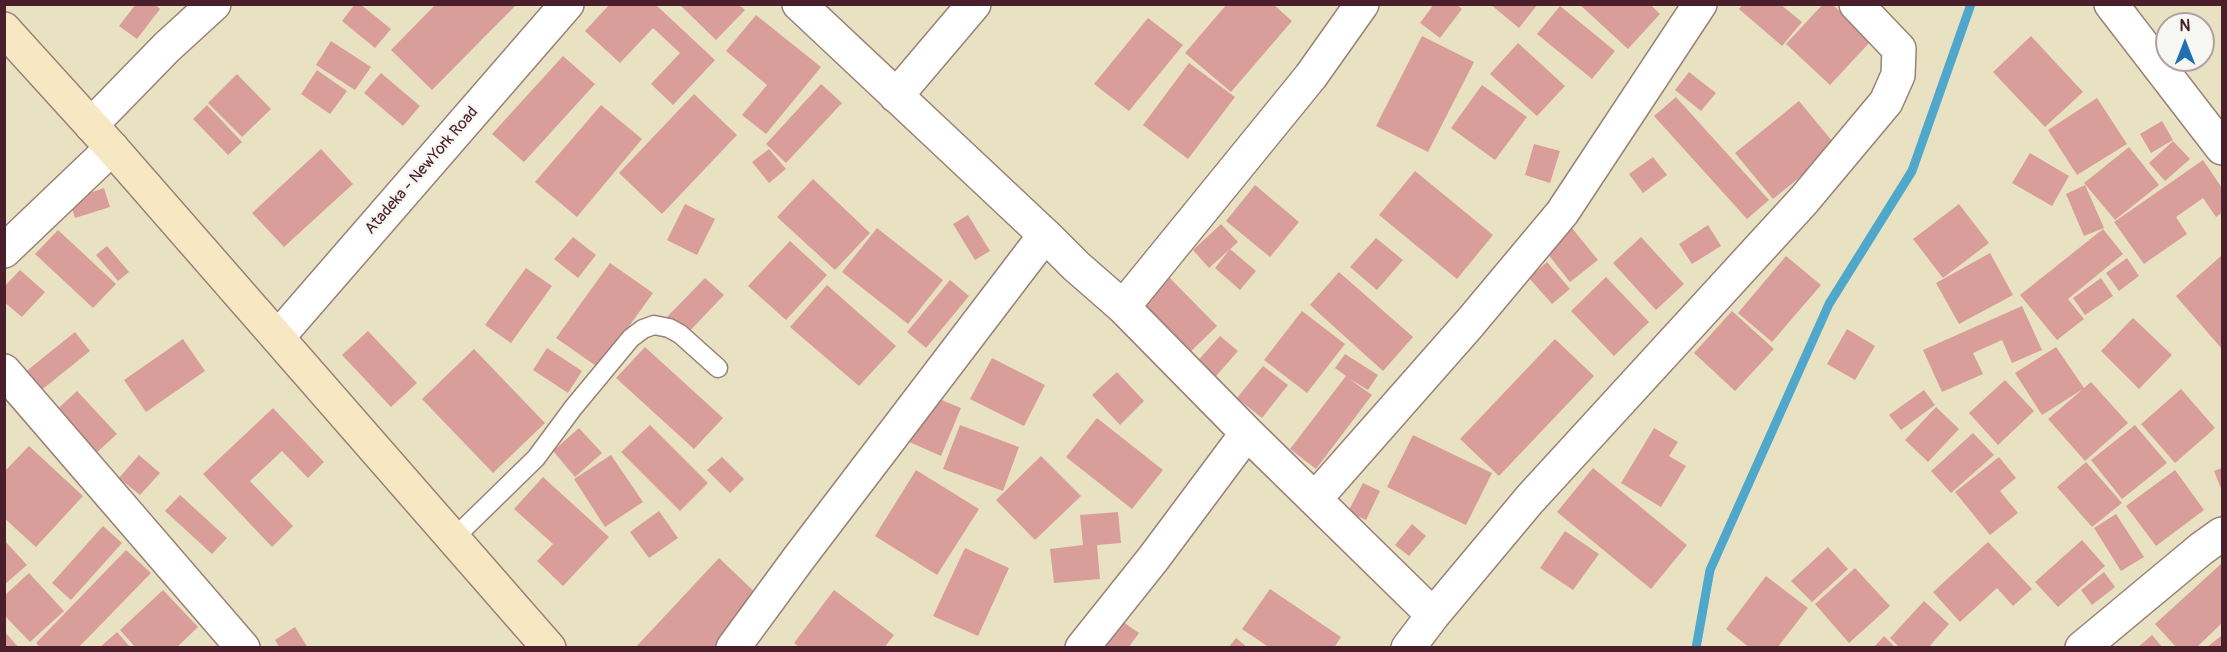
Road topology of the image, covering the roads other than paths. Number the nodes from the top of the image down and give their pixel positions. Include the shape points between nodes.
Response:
1 (214, 4) edge
2 (567, 4) edge
3 (799, 4) edge
4 (974, 4) edge
5 (1362, 4) edge
6 (1700, 4) edge
7 (1856, 4) edge
8 (2110, 4) edge
9 (4, 29) edge
10 (896, 96) junction
11 (101, 137) junction
12 (2223, 148) edge
13 (1045, 235) junction
14 (4, 251) edge
15 (1123, 307) junction
16 (278, 337) junction
17 (718, 368) dead end
18 (4, 371) edge
19 (1247, 433) junction
20 (1315, 499) junction
21 (2223, 534) edge
22 (453, 539) junction
23 (1433, 615) junction
24 (540, 645) edge
25 (243, 648) edge
26 (733, 648) edge
27 (1082, 648) edge
28 (1408, 648) edge
29 (2082, 648) edge

1 - 11 street via 167,47
2 - 16 street, Atadeka - NewYork Road
3 - 10 street
4 - 10 street
5 - 15 street via 1311,76
6 - 20 street via 1562,213
7 - 23 street via 1899,49 1898,75 1886,102 1796,208 1530,499
8 - 12 street
9 - 11 main road
10 - 13 street
11 - 14 street
11 - 16 main road
13 - 15 street
13 - 26 street
15 - 19 street
16 - 22 main road
17 - 22 lane via 669,328 654,325 643,329 631,338 536,458
18 - 25 street
19 - 20 street
19 - 27 street
20 - 23 street
21 - 29 street
22 - 24 main road
23 - 28 street

